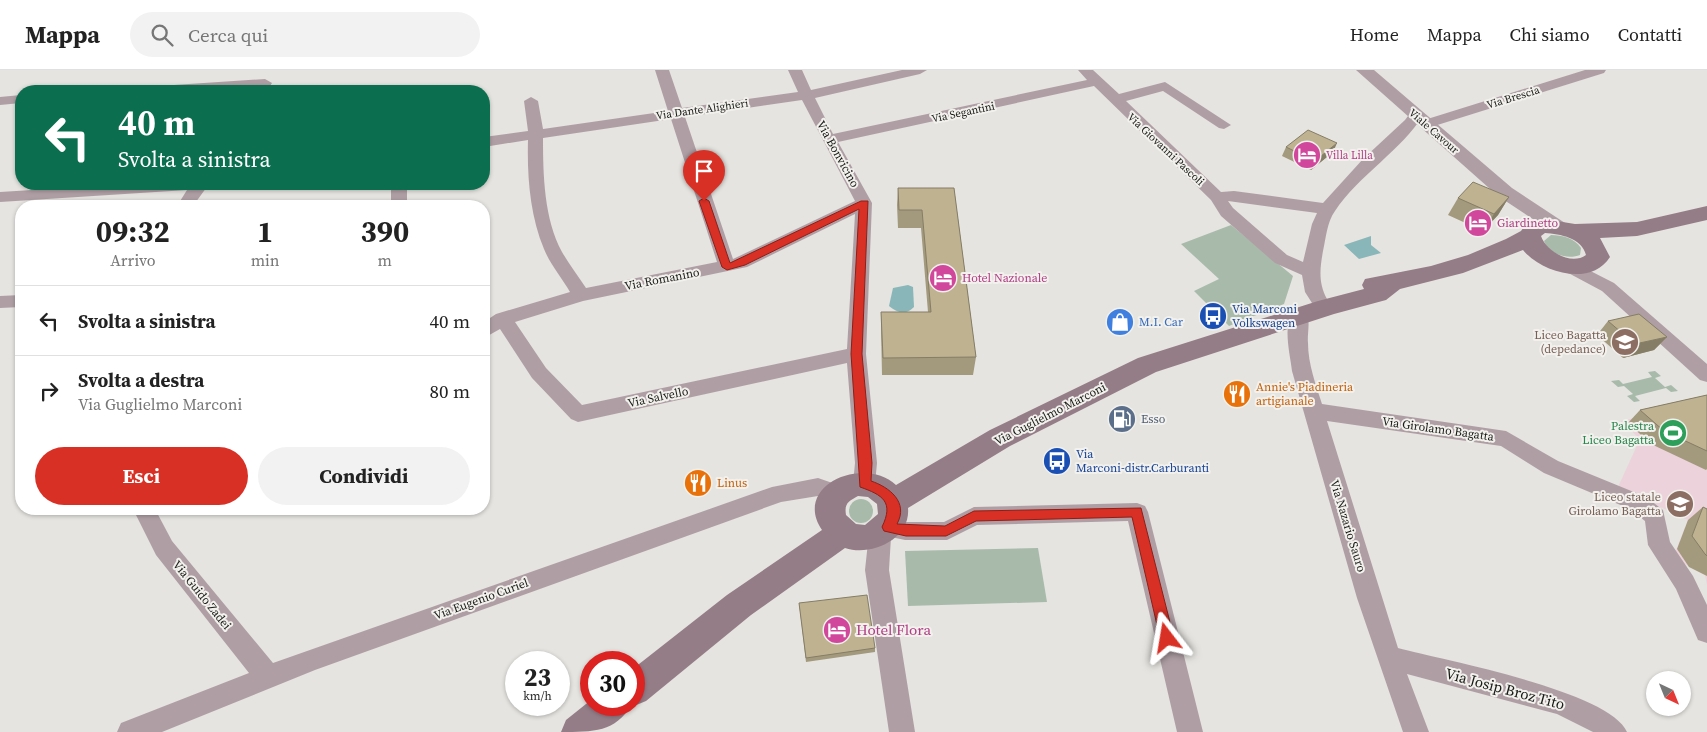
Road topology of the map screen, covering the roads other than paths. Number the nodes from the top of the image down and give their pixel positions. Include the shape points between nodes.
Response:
1 (274, 70) edge
2 (662, 70) edge
3 (795, 70) edge
4 (920, 70) edge
5 (1085, 70) edge
6 (1366, 70) edge
7 (1600, 70) edge
8 (1095, 82) junction
9 (263, 85) edge
10 (806, 94) junction
11 (15, 99) edge
12 (0, 100) edge
13 (1115, 100) junction
14 (531, 101) dead end
15 (675, 113) junction
16 (1421, 120) junction
17 (1224, 125) dead end
18 (536, 133) junction
19 (829, 140) junction
20 (490, 141) edge
21 (100, 190) edge
22 (1505, 192) junction
23 (0, 197) edge
24 (1217, 197) junction
25 (864, 203) junction
26 (1327, 209) junction
27 (1707, 213) edge
28 (1565, 229) junction
29 (1637, 229) junction
30 (1531, 233) junction
31 (1598, 254) junction
32 (1565, 264) junction
33 (727, 267) junction
34 (1441, 270) junction
35 (1310, 272) junction
36 (1392, 284) junction
37 (1608, 287) junction
38 (581, 295) junction
39 (1318, 299) junction
40 (15, 301) edge
41 (0, 302) edge
42 (1299, 317) junction
43 (503, 319) junction
44 (490, 327) edge
45 (1215, 342) junction
46 (856, 354) junction
47 (1705, 371) edge
48 (1314, 411) junction
49 (864, 484) junction
50 (836, 493) junction
51 (147, 515) edge
52 (887, 521) junction
53 (842, 533) junction
54 (1707, 632) edge
55 (1390, 658) junction
56 (268, 676) junction
57 (645, 680) edge
58 (599, 716) edge
59 (130, 732) edge
60 (579, 732) edge
61 (902, 732) edge
62 (1190, 732) edge
63 (1416, 732) edge
64 (1614, 732) edge

1 - 9 street
2 - 15 street
3 - 10 street, Via Bonvicino
4 - 10 street, Via Dante Alighieri
5 - 8 street, Via Giovanni Pascoli
6 - 16 street, Viale Cavour
7 - 16 street, Via Brescia
8 - 13 street, Via Giovanni Pascoli
8 - 19 street, Via Segantini
10 - 15 street, Via Dante Alighieri
10 - 19 street, Via Bonvicino
11 - 12 street
13 - 17 street, Via Giovanni Pascoli via 1165,86
13 - 24 street, Via Giovanni Pascoli
14 - 18 street
15 - 18 street, Via Dante Alighieri
15 - 33 street
16 - 22 street, Viale Cavour
16 - 26 street via 1412,123 1369,162
18 - 20 street, Via Dante Alighieri
18 - 38 street via 535,164 541,215 553,251
19 - 25 street, Via Bonvicino
21 - 23 street
22 - 28 street, Viale Cavour
22 - 30 street, Viale Cavour
24 - 26 street via 1234,196
24 - 35 street, Via Giovanni Pascoli via 1227,212 1281,259
25 - 33 street, Via Romanino via 742,263
25 - 46 street, Via Bonvicino
26 - 35 street via 1320,224
27 - 29 main road
28 - 29 main road
28 - 30 main road via 1544,226
28 - 31 main road via 1589,240
29 - 31 main road
30 - 32 main road via 1530,241 1539,252
30 - 34 main road, Via Guglielmo Marconi via 1513,247
31 - 32 main road via 1594,262 1586,266
31 - 37 street via 1600,276
32 - 34 main road via 1534,261
32 - 37 street
33 - 38 street, Via Romanino
34 - 36 main road, Via Guglielmo Marconi
35 - 39 street
36 - 39 main road, Via Guglielmo Marconi via 1367,286
36 - 42 main road, Via Guglielmo Marconi via 1377,294
37 - 47 street
38 - 43 street, Via Romanino
39 - 45 main road, Via Guglielmo Marconi via 1245,326
40 - 41 street
42 - 45 main road, Via Guglielmo Marconi
42 - 48 street, Via Nazario Sauro via 1298,345 1302,371
43 - 44 street, Via Romanino
43 - 46 street, Via Salvello via 539,373 578,414
45 - 52 main road, Via Guglielmo Marconi via 1146,365 1000,438
46 - 49 street, Via Bonvicino via 866,463
48 - 54 street, Via Girolamo Bagatta via 1506,439 1551,467 1638,503 1655,517 1659,545 1685,583
48 - 55 street, Via Nazario Sauro
49 - 50 main road via 854,484
49 - 52 main road via 882,489
50 - 53 main road via 828,509 830,518
50 - 56 street, Via Eugenio Curiel via 818,487 780,493
51 - 56 street, Via Guido Zadei via 164,548
52 - 53 main road, Via Guglielmo Marconi via 861,538
52 - 61 street via 878,570
52 - 62 street via 906,531 946,531 974,516 1137,512
53 - 57 main road via 739,605
55 - 63 street, Via Nazario Sauro
55 - 64 street, Via Josip Broz Tito via 1573,708 1604,723
56 - 59 street, Via Eugenio Curiel
58 - 60 main road

